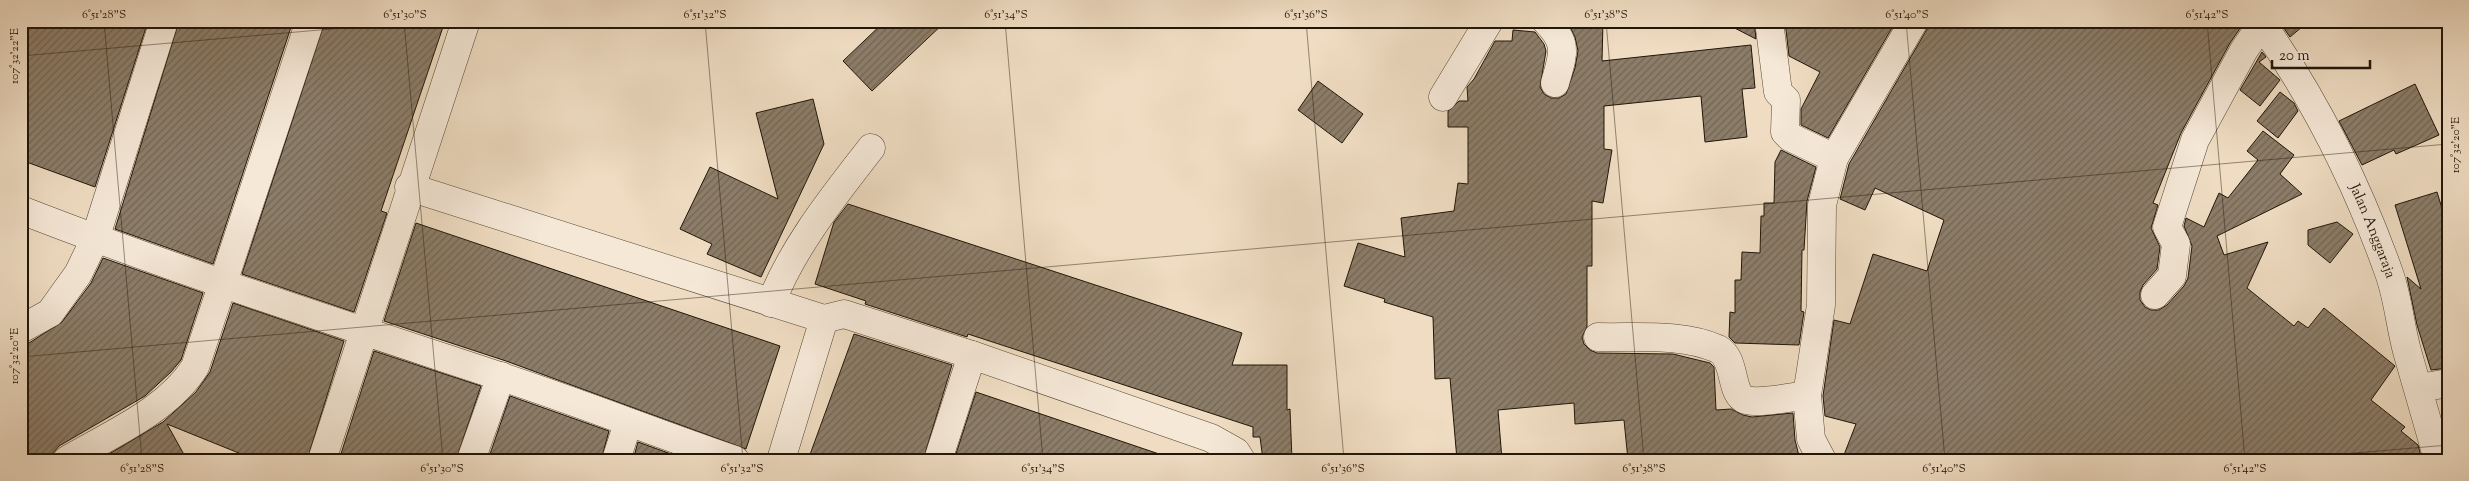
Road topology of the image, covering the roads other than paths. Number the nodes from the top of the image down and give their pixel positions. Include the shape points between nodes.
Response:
1 (164, 21) edge
2 (310, 21) edge
3 (466, 21) edge
4 (1489, 21) edge
5 (1546, 21) edge
6 (1769, 21) edge
7 (1913, 22) edge
8 (2261, 22) edge
9 (1555, 84) dead end
10 (1443, 97) dead end
11 (871, 148) dead end
12 (1834, 158) junction
13 (409, 187) junction
14 (21, 210) edge
15 (95, 239) junction
16 (224, 283) junction
17 (2155, 295) dead end
18 (771, 303) junction
19 (824, 319) junction
20 (21, 329) edge
21 (364, 332) junction
22 (1598, 337) dead end
23 (972, 355) junction
24 (500, 376) junction
25 (2448, 384) edge
26 (2420, 388) junction
27 (1807, 395) junction
28 (628, 423) junction
29 (67, 460) edge
30 (322, 460) edge
31 (472, 460) edge
32 (616, 460) edge
33 (735, 460) edge
34 (781, 460) edge
35 (938, 460) edge
36 (1241, 460) edge
37 (1822, 460) edge
38 (2438, 460) edge

1 - 15 street
2 - 16 street
3 - 13 street
4 - 10 street
5 - 9 street via 1562,41 1563,51
6 - 12 street via 1778,92 1786,100 1785,132
7 - 12 street
8 - 17 street via 2195,140 2166,227 2176,244 2172,276
8 - 26 street, Jalan Anggaraja via 2321,118 2357,189 2390,275 2407,350
11 - 18 street via 825,208 778,283
12 - 27 street via 1822,205 1821,305
13 - 18 street
13 - 21 street
14 - 15 street
15 - 16 street
15 - 20 street via 78,274 50,313
16 - 21 street
16 - 29 street via 195,367 183,386 143,416
18 - 19 street
19 - 23 street via 844,314
19 - 34 street
21 - 24 street
21 - 30 street
22 - 27 street via 1687,340 1720,350 1728,357 1738,394 1745,400
23 - 35 street
23 - 36 street via 1211,438 1236,452
24 - 28 street
24 - 31 street
25 - 26 street
26 - 38 street, Jalan Anggaraja
27 - 37 street via 1812,439
28 - 32 street
28 - 33 street

